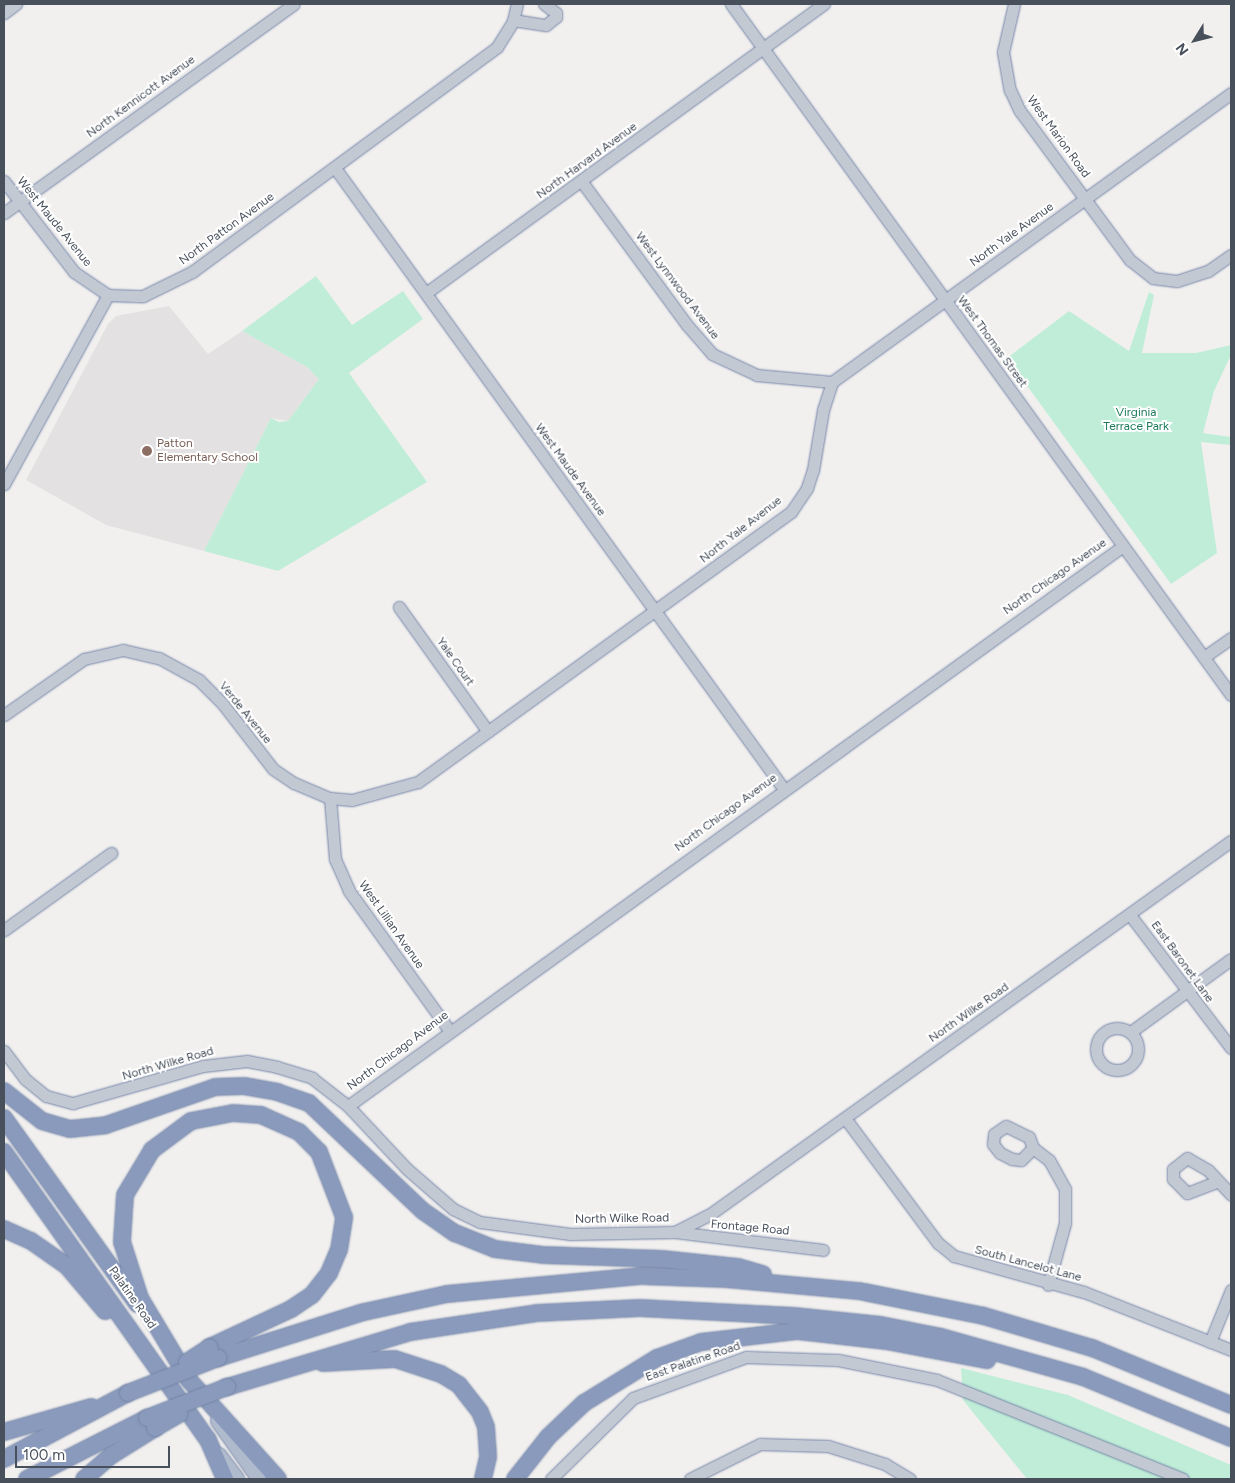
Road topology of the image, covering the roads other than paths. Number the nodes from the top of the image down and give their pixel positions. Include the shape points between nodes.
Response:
1 (16, 4) edge
2 (294, 4) edge
3 (516, 4) edge
4 (544, 4) edge
5 (731, 4) edge
6 (824, 4) edge
7 (1014, 4) edge
8 (4, 13) edge
9 (513, 20) junction
10 (764, 49) junction
11 (1231, 93) edge
12 (334, 168) junction
13 (4, 181) edge
14 (582, 182) junction
15 (1086, 199) junction
16 (19, 202) junction
17 (4, 213) edge
18 (1231, 255) edge
19 (426, 293) junction
20 (108, 296) junction
21 (946, 301) junction
22 (832, 382) junction
23 (4, 484) edge
24 (1123, 546) junction
25 (399, 607) dead end
26 (655, 613) junction
27 (1231, 638) edge
28 (1204, 657) junction
29 (1231, 696) edge
30 (4, 715) edge
31 (488, 732) junction
32 (783, 788) junction
33 (330, 798) junction
34 (1231, 841) edge
35 (112, 853) dead end
36 (1130, 915) junction
37 (4, 930) edge
38 (1231, 960) edge
39 (1185, 990) junction
40 (449, 1030) junction
41 (1132, 1030) dead end
42 (1231, 1048) edge
43 (4, 1051) edge
44 (4, 1091) edge
45 (348, 1106) junction
46 (4, 1118) edge
47 (845, 1118) junction
48 (1033, 1148) dead end
49 (4, 1152) edge
50 (1216, 1182) dead end
51 (1231, 1195) edge
52 (4, 1229) edge
53 (675, 1232) junction
54 (823, 1250) dead end
55 (797, 1283) junction
56 (1048, 1284) junction
57 (1231, 1290) edge
58 (1210, 1342) junction
59 (1231, 1350) edge
60 (214, 1352) junction
61 (296, 1365) junction
62 (1072, 1373) junction
63 (189, 1380) junction
64 (170, 1382) junction
65 (103, 1404) junction
66 (1231, 1405) edge
67 (151, 1423) junction
68 (4, 1432) edge
69 (1231, 1438) edge
70 (208, 1440) junction
71 (4, 1459) edge
72 (27, 1479) edge
73 (84, 1479) edge
74 (225, 1479) edge
75 (237, 1479) edge
76 (259, 1479) edge
77 (278, 1479) edge
78 (483, 1479) edge
79 (515, 1479) edge
80 (551, 1479) edge
81 (690, 1479) edge
82 (910, 1479) edge
83 (1183, 1479) edge

1 - 8 street
2 - 16 street, North Kennicott Avenue
3 - 9 street, North Patton Avenue
4 - 9 street via 556,13 556,17 546,25
5 - 10 street, West Thomas Street
6 - 10 street, North Harvard Avenue
7 - 15 street, West Marion Road via 1003,52 1010,90 1020,111
9 - 12 street, North Patton Avenue via 497,47
10 - 14 street, North Harvard Avenue
10 - 21 street, West Thomas Street
11 - 15 street, North Yale Avenue
12 - 19 street, West Maude Avenue
12 - 20 street, North Patton Avenue via 173,283 143,296
13 - 16 street, West Maude Avenue
14 - 19 street, North Harvard Avenue
14 - 22 street, West Lynnwood Avenue via 686,325 712,354 757,375
15 - 18 street, West Marion Road via 1139,269 1154,278 1177,281 1208,271
15 - 21 street, North Yale Avenue
16 - 17 street, North Kennicott Avenue
16 - 20 street, West Maude Avenue via 74,272
19 - 26 street, West Maude Avenue
20 - 23 street
21 - 22 street, North Yale Avenue
21 - 24 street, West Thomas Street
22 - 26 street, North Yale Avenue via 813,470 807,488 791,512
24 - 28 street, West Thomas Street
24 - 32 street, North Chicago Avenue
25 - 31 street, Yale Court
26 - 31 street, North Yale Avenue
26 - 32 street, West Maude Avenue
27 - 28 street
28 - 29 street, West Thomas Street
30 - 33 street, Verde Avenue via 84,659 123,650 159,658 199,680 222,703 273,769 294,783
31 - 33 street, North Yale Avenue via 418,782 376,796
32 - 40 street, North Chicago Avenue
33 - 40 street, West Lillian Avenue via 335,859 349,892
34 - 36 street, North Wilke Road
35 - 37 street
36 - 39 street, East Baronet Lane
36 - 47 street, North Wilke Road
38 - 39 street
39 - 41 street
39 - 42 street, East Baronet Lane
40 - 45 street, North Chicago Avenue
43 - 45 street, North Wilke Road via 25,1080 46,1096 73,1103 203,1066 247,1062 312,1078
44 - 55 highway via 42,1121 70,1129 106,1125 215,1087 244,1086 277,1092 309,1103 422,1211 455,1233 495,1249 738,1267
45 - 53 street, North Wilke Road via 407,1169 454,1209 480,1222 570,1234
46 - 63 highway, Palatine Road
47 - 53 street, North Wilke Road via 709,1215
47 - 56 street, South Lancelot Lane via 938,1243 967,1262
48 - 56 street via 1058,1173 1067,1208
49 - 64 highway, Palatine Road
50 - 51 street
52 - 64 highway via 31,1241 67,1266
53 - 54 street, Frontage Road
55 - 60 highway via 642,1276 447,1294 364,1312
55 - 66 highway via 859,1291 1018,1325 1135,1364
56 - 58 street, South Lancelot Lane via 1084,1292
57 - 58 street
58 - 59 street, South Lancelot Lane
60 - 63 highway via 312,1294 339,1250 344,1217 319,1152 299,1132 261,1115 232,1113 191,1121 152,1150 125,1195 122,1242 140,1298
60 - 64 highway, bridge
61 - 62 highway via 386,1338 440,1327 537,1313 640,1308 794,1316 881,1325 969,1344
61 - 67 highway, bridge via 232,1385
61 - 78 highway via 395,1359 453,1381 470,1396 486,1427 488,1456
62 - 69 highway
62 - 79 highway via 1025,1370 940,1350 836,1334 774,1331 701,1342 656,1358 584,1403 548,1437
63 - 76 main road, Palatine Road
63 - 77 highway
64 - 65 highway, bridge via 128,1393
64 - 70 highway, Palatine Road
65 - 68 highway
65 - 71 highway
67 - 72 highway
67 - 73 highway
70 - 74 highway
70 - 75 main road, Palatine Road
80 - 83 street, East Palatine Road via 633,1398 746,1357 838,1360 937,1380
81 - 82 street via 760,1444 828,1446 885,1464

